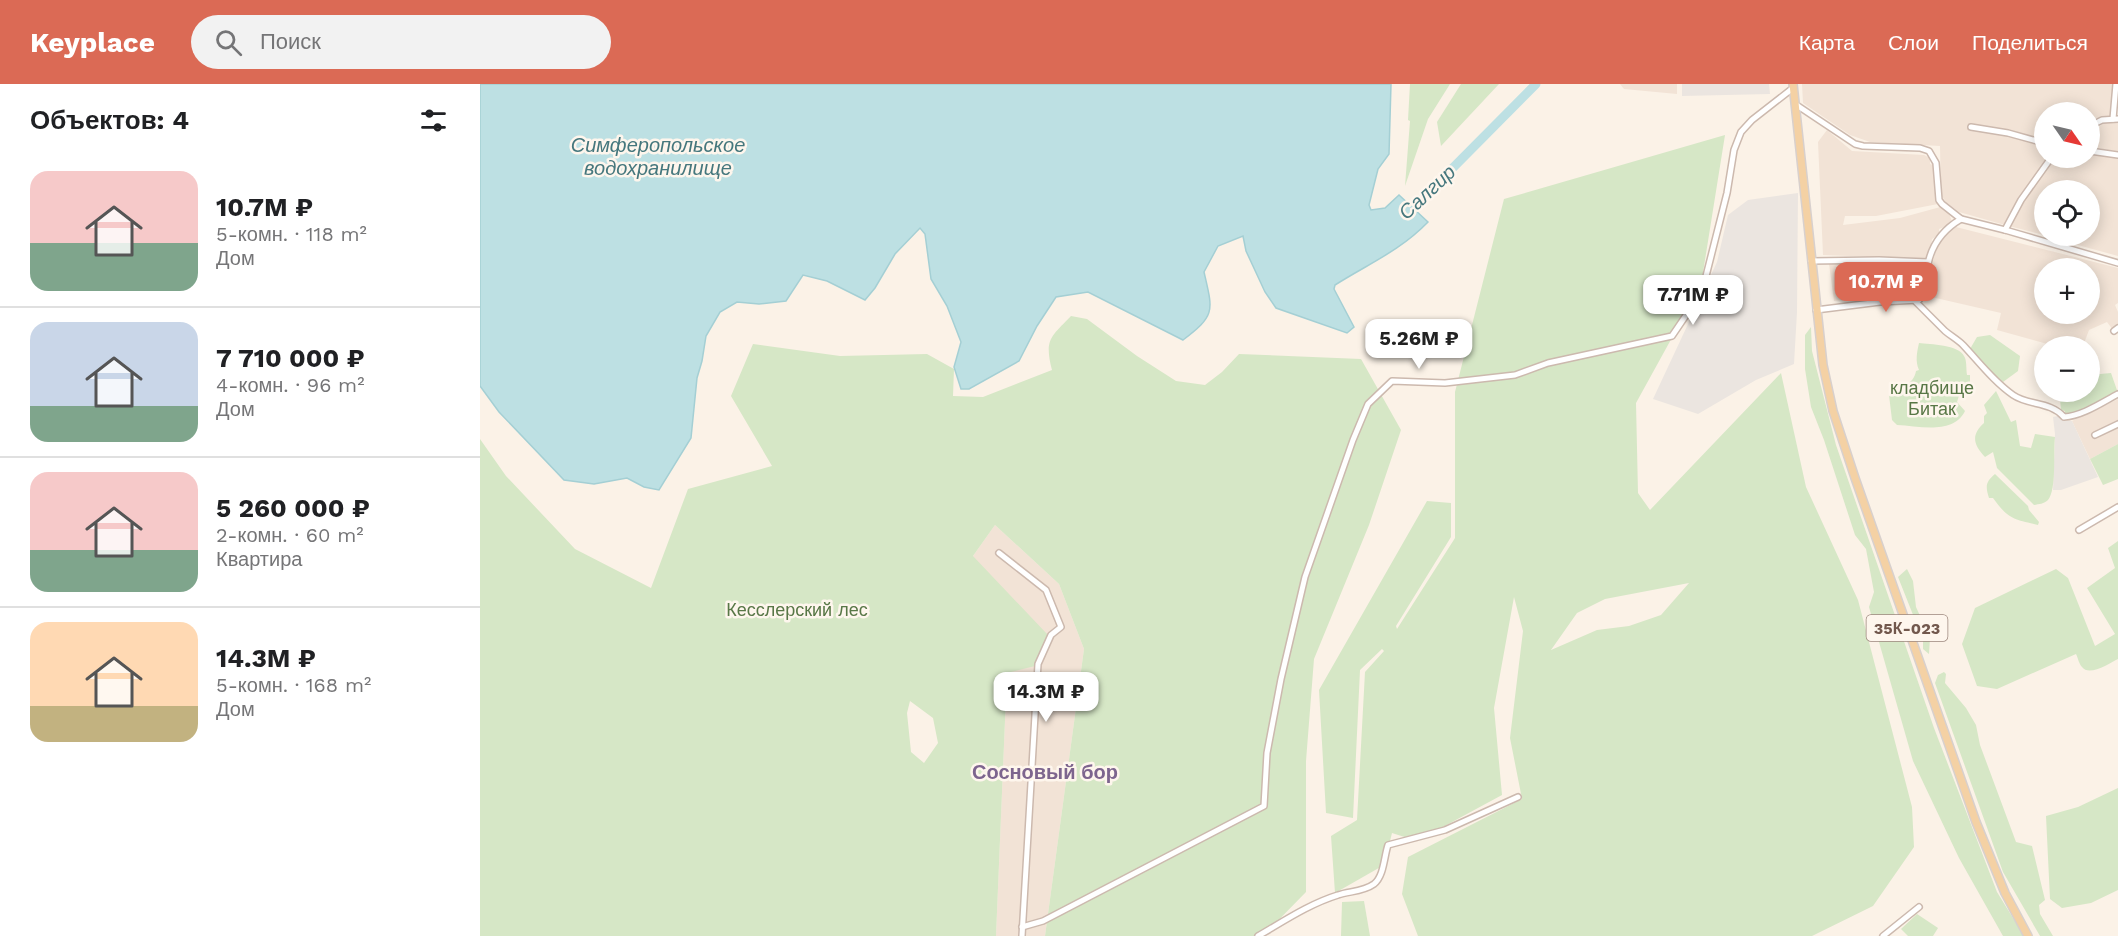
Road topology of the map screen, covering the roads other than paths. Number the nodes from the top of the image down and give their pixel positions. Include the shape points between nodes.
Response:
1 (2116, 84) edge
2 (1793, 86) edge
3 (1795, 104) junction
4 (2115, 119) edge
5 (2100, 121) edge
6 (1971, 127) dead end
7 (2034, 140) edge
8 (2100, 152) edge
9 (2118, 155) edge
10 (2044, 168) edge
11 (1961, 219) junction
12 (2005, 230) junction
13 (1811, 261) junction
14 (1928, 262) junction
15 (2118, 263) edge
16 (1914, 301) junction
17 (1816, 310) junction
18 (2118, 394) edge
19 (2118, 424) edge
20 (2095, 435) dead end
21 (2118, 507) edge
22 (2079, 530) dead end
23 (999, 553) dead end
24 (1518, 797) dead end
25 (1919, 907) dead end
26 (1022, 927) junction
27 (1022, 936) edge
28 (1258, 936) edge
29 (1883, 936) edge
30 (2028, 936) edge

1 - 4 street
2 - 3 main road, 35К-023
2 - 26 street via 1741,132 1704,284 1672,336 1548,363 1515,375 1445,383 1392,381 1368,404 1305,577 1267,753 1264,806 1043,921
3 - 11 street via 1855,144 1929,151 1936,163 1939,200
3 - 13 main road, 35К-023
4 - 5 street
6 - 7 street
8 - 9 street
10 - 12 street
11 - 12 street
11 - 14 street via 1942,234
12 - 15 street
13 - 14 street
13 - 17 main road, 35К-023
14 - 16 street via 1924,295
16 - 17 street
16 - 18 street via 2019,399 2044,404 2067,417
17 - 30 main road, 35К-023 via 1831,402 1858,490 1976,822
19 - 20 street
21 - 22 street
23 - 26 street via 1046,590 1061,627 1051,635 1038,664
24 - 28 street via 1445,830 1388,845 1379,878 1373,885 1295,914
25 - 29 street
26 - 27 street

